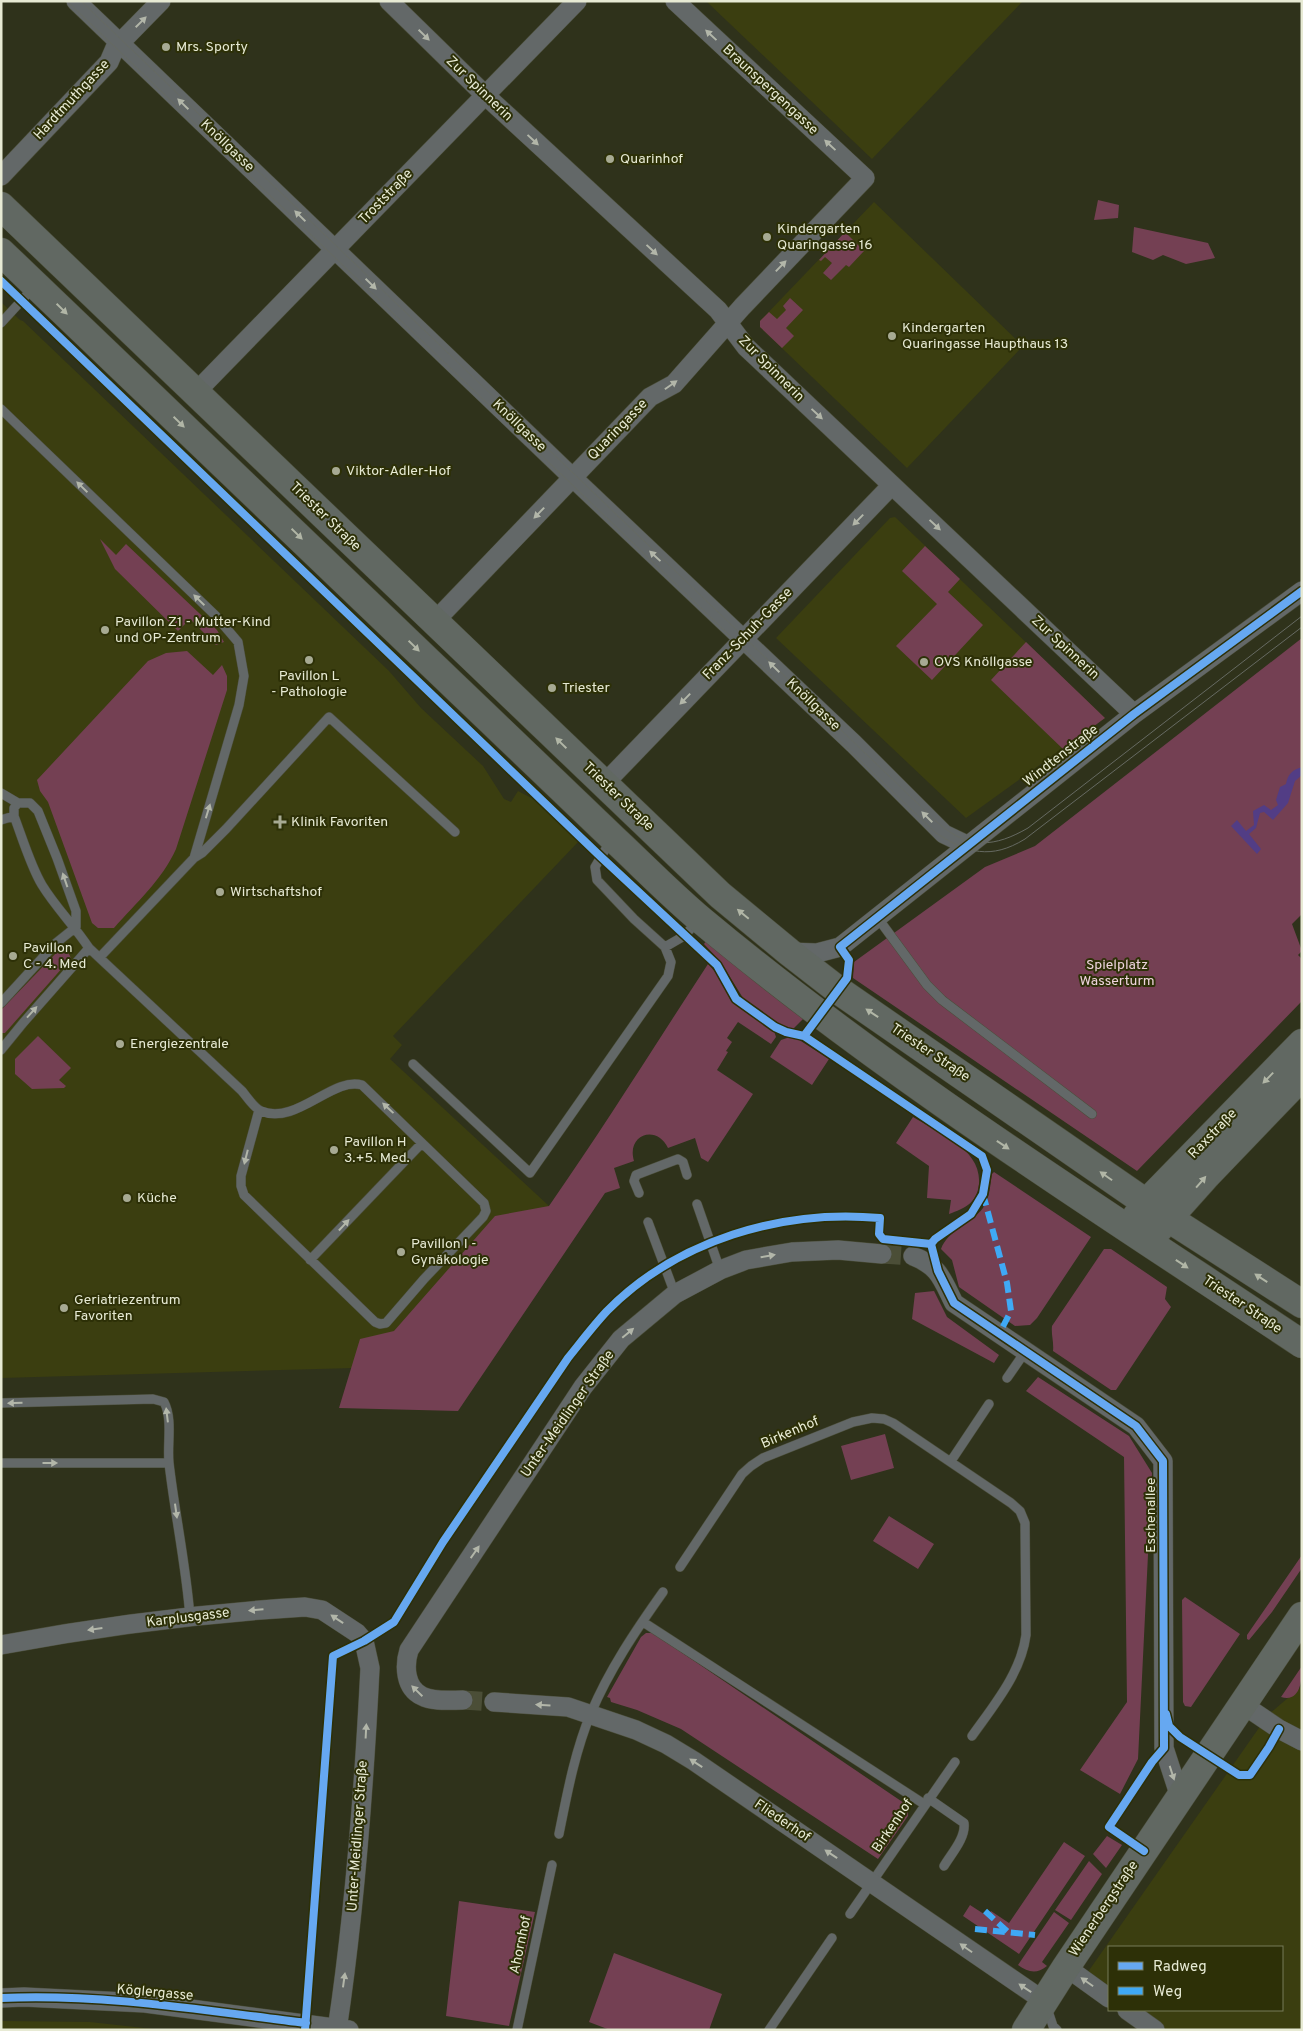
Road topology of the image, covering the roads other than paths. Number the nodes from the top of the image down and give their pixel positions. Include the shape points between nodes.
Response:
1 (76, 1) edge
2 (161, 1) edge
3 (389, 1) edge
4 (577, 1) edge
5 (675, 1) edge
6 (120, 43) junction
7 (484, 95) junction
8 (1, 176) edge
9 (865, 178) joint
10 (1, 206) edge
11 (336, 250) junction
12 (1, 252) edge
13 (36, 285) junction
14 (1, 323) edge
15 (728, 323) junction
16 (195, 393) junction
17 (1, 409) edge
18 (572, 477) junction
19 (892, 485) junction
20 (1302, 591) edge
21 (434, 622) junction
22 (743, 638) junction
23 (1134, 714) junction
24 (604, 784) junction
25 (1, 793) edge
26 (18, 803) junction
27 (14, 816) junction
28 (1, 820) edge
29 (455, 832) dead end
30 (613, 838) junction
31 (966, 845) junction
32 (194, 858) junction
33 (877, 917) junction
34 (700, 919) junction
35 (76, 927) junction
36 (665, 947) junction
37 (89, 948) junction
38 (789, 952) junction
39 (100, 957) junction
40 (1, 1003) edge
41 (1302, 1043) edge
42 (2, 1048) edge
43 (413, 1064) dead end
44 (1302, 1076) edge
45 (259, 1110) junction
46 (1092, 1114) dead end
47 (422, 1143) junction
48 (687, 1175) dead end
49 (639, 1194) dead end
50 (697, 1204) dead end
51 (1157, 1211) junction
52 (648, 1222) dead end
53 (1138, 1235) junction
54 (882, 1254) tunnel mouth
55 (913, 1256) tunnel mouth
56 (310, 1260) junction
57 (720, 1270) junction
58 (675, 1294) junction
59 (1302, 1304) edge
60 (1302, 1344) edge
61 (1025, 1352) junction
62 (1007, 1378) dead end
63 (1, 1403) edge
64 (989, 1404) dead end
65 (951, 1461) junction
66 (1, 1463) edge
67 (169, 1463) junction
68 (680, 1567) dead end
69 (663, 1592) dead end
70 (1302, 1616) edge
71 (190, 1617) junction
72 (643, 1622) junction
73 (364, 1641) joint
74 (1, 1645) edge
75 (462, 1700) tunnel mouth
76 (494, 1702) tunnel mouth
77 (1242, 1704) junction
78 (590, 1714) junction
79 (972, 1736) dead end
80 (1302, 1742) edge
81 (955, 1762) dead end
82 (1180, 1797) junction
83 (926, 1801) junction
84 (559, 1834) dead end
85 (552, 1865) dead end
86 (944, 1866) dead end
87 (871, 1882) junction
88 (850, 1914) dead end
89 (832, 1938) dead end
90 (1066, 1967) junction
91 (1108, 1997) edge
92 (1, 1998) edge
93 (1044, 2001) junction
94 (1128, 2011) edge
95 (341, 2029) edge
96 (517, 2030) edge
97 (770, 2030) edge
98 (1026, 2030) edge
99 (1058, 2030) edge
100 (1156, 2030) edge

1 - 6 street, Knöllgasse
6 -> 2 street, Hardtmuthgasse
3 -> 7 street, Zur Spinnerin
4 - 7 street, Troststraße
9 -> 5 street, Braunspergengasse
6 - 8 street, Hardtmuthgasse via 109,62
11 -> 6 street, Knöllgasse
7 - 11 street, Troststraße
7 -> 15 street, Zur Spinnerin via 718,310
15 -> 9 street, Quaringasse
10 - 16 main road, Triester Straße
11 - 16 street, Troststraße
11 -> 18 street, Knöllgasse
12 - 13 main road, Triester Straße
13 - 14 lane
13 -> 30 main road, Triester Straße
18 -> 15 street, Quaringasse via 650,397 674,384
15 -> 19 street, Zur Spinnerin via 746,347
16 - 21 main road, Triester Straße
32 -> 17 lane via 239,705 244,676 238,642 215,615
18 -> 21 street, Quaringasse
22 -> 18 street, Knöllgasse
19 -> 22 street, Franz-Schuh-Gasse
19 -> 23 street, Zur Spinnerin
20 - 23 street, Windtenstraße
24 -> 21 main road, Triester Straße
22 -> 24 street, Franz-Schuh-Gasse
31 -> 22 street, Knöllgasse via 944,834
23 - 31 street, Windtenstraße
38 -> 24 main road, Triester Straße via 720,895
25 - 26 lane
26 - 27 lane
35 -> 26 lane via 76,911 38,812 30,803
27 - 28 lane
27 - 35 lane via 40,883
29 - 32 lane via 329,717 226,829
30 - 34 main road, Triester Straße
30 - 36 lane via 595,867 596,880
31 - 33 street, Windtenstraße
32 - 39 lane
33 - 38 street, Windtenstraße via 840,947 817,953
33 - 46 lane via 942,1000
34 - 36 lane via 684,936
34 -> 53 main road, Triester Straße via 828,1020 963,1118
35 - 37 lane
35 - 40 lane via 56,943
36 - 43 lane via 671,962 668,976 530,1173
37 - 39 lane
42 -> 37 lane
51 -> 38 main road, Triester Straße via 838,990
39 - 45 lane
41 -> 51 main road, Raxstraße
51 -> 44 main road, Raxstraße via 1207,1174
47 -> 45 lane via 358,1084 348,1084 291,1111 276,1114
45 -> 56 lane via 241,1176 244,1195
56 -> 47 lane
47 - 56 lane via 484,1203 486,1211 394,1316 386,1323 374,1322
48 - 49 lane via 683,1162 678,1159 636,1175 634,1181
50 - 57 lane
51 - 53 main road, Raxstraße
59 -> 51 main road, Triester Straße
52 - 58 lane
53 -> 60 main road, Triester Straße
57 -> 54 street, Unter-Meidlinger Straße via 746,1260 792,1252 838,1250
55 - 61 street, Eschenallee via 938,1271 954,1303
57 - 58 street, Unter-Meidlinger Straße
75 -> 58 street, Unter-Meidlinger Straße via 423,1697 414,1690 406,1670 413,1642 583,1387 621,1339
61 - 62 lane
61 -> 82 street, Eschenallee via 1136,1426 1163,1461 1164,1748
67 -> 63 lane via 167,1409 158,1399
64 - 65 lane
65 - 68 lane, Birkenhof via 884,1419 853,1422 763,1458 751,1466 742,1474
65 - 79 lane, Birkenhof via 1011,1503 1020,1511 1025,1523 1024,1650 1017,1669
66 -> 67 lane
67 -> 71 lane
69 - 72 lane
70 - 77 main road, Wienerbergstraße
73 -> 71 street, Karplusgasse via 322,1610 304,1606
71 -> 74 street, Karplusgasse via 58,1634
72 - 78 lane
72 - 83 lane
95 -> 73 street, Unter-Meidlinger Straße via 360,1841 370,1668
78 -> 76 street, Fliederhof via 568,1707
77 - 80 street
77 - 82 main road, Wienerbergstraße
78 - 84 lane
87 -> 78 street, Fliederhof via 666,1744
81 - 83 lane, Birkenhof
82 - 90 main road, Wienerbergstraße
83 - 86 lane via 964,1823 962,1836
83 - 87 lane, Birkenhof
85 - 96 lane, Ahornhof
87 - 88 lane
93 -> 87 street, Fliederhof
89 - 97 lane
91 -> 90 street
90 - 93 main road, Wienerbergstraße
92 - 95 street, Köglergasse via 145,2003
93 - 98 main road, Wienerbergstraße
93 - 99 lane via 1053,2026
94 - 100 street

